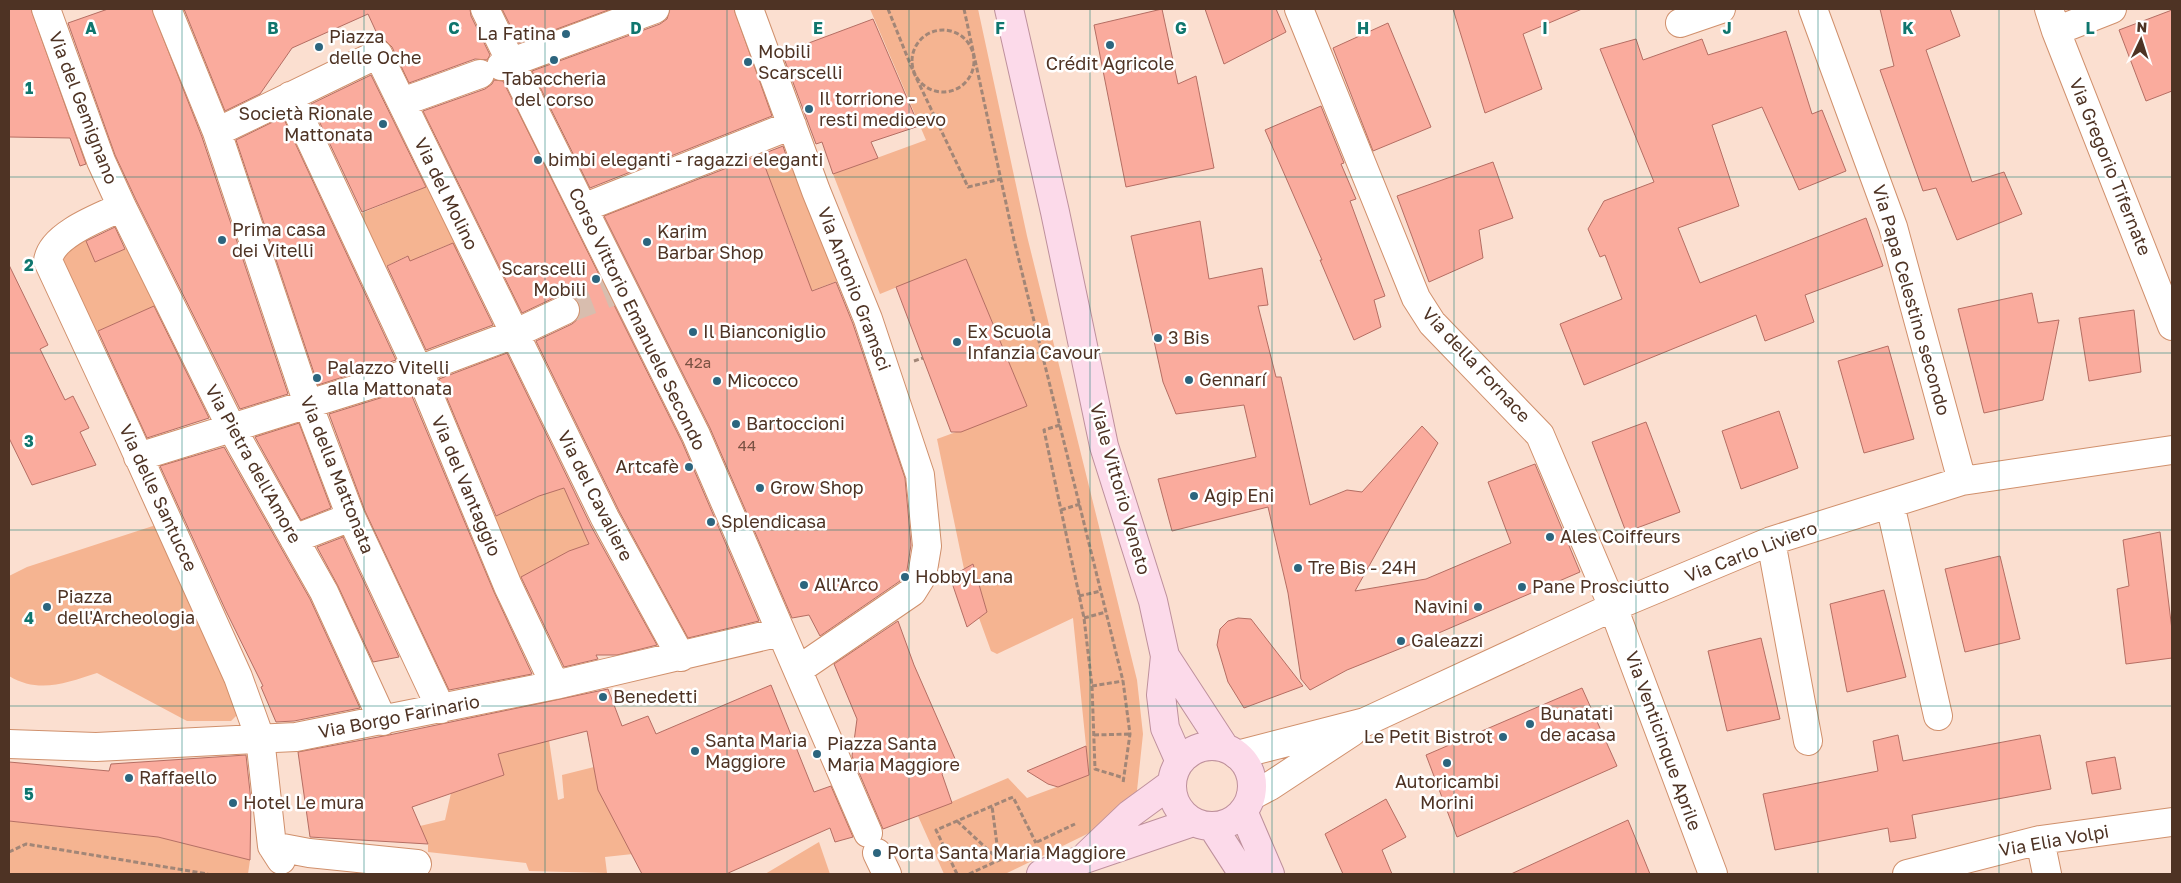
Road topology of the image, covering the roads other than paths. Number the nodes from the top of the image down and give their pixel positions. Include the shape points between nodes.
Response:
1 (46, 9) edge
2 (167, 9) edge
3 (486, 9) edge
4 (655, 9) edge
5 (749, 9) edge
6 (1009, 9) edge
7 (1299, 9) edge
8 (1721, 9) edge
9 (1813, 9) edge
10 (2112, 9) edge
11 (2052, 20) edge
12 (1680, 23) dead end
13 (497, 67) junction
14 (282, 100) junction
15 (402, 102) junction
16 (792, 125) junction
17 (217, 132) junction
18 (122, 207) junction
19 (583, 208) junction
20 (565, 310) tunnel mouth
21 (2172, 326) edge
22 (514, 334) junction
23 (418, 370) junction
24 (308, 404) junction
25 (231, 428) junction
26 (2172, 450) edge
27 (134, 464) junction
28 (1962, 481) junction
29 (1890, 504) junction
30 (351, 517) junction
31 (294, 539) junction
32 (1771, 541) junction
33 (1613, 607) junction
34 (782, 632) junction
35 (1165, 656) junction
36 (681, 657) junction
37 (798, 670) junction
38 (555, 685) junction
39 (441, 709) junction
40 (1938, 716) dead end
41 (383, 721) junction
42 (1365, 722) junction
43 (260, 738) junction
44 (1808, 741) dead end
45 (9, 744) edge
46 (1231, 752) junction
47 (1175, 773) junction
48 (1247, 803) junction
49 (2172, 822) edge
50 (1203, 824) junction
51 (2040, 840) junction
52 (877, 853) edge
53 (1084, 858) junction
54 (417, 864) dead end
55 (1041, 874) edge
56 (1243, 874) edge
57 (1270, 874) edge
58 (1713, 874) edge
59 (1907, 874) edge
60 (2046, 874) edge

1 - 18 street, Via del Gemignano via 101,161
2 - 17 street, Via della Mattonata
3 - 13 street, Corso Vittorio Emanuele Secondo
4 - 13 street
5 - 16 street, Via Antonio Gramsci
6 - 35 main road, Viale Vittorio Veneto via 1104,446 1153,601
7 - 33 street, Via della Fornace via 1416,298 1432,323 1540,435
8 - 12 street
9 - 28 street, Via Papa Celestino secondo via 1893,227
10 - 11 street
11 - 21 street, Via Gregorio Tifernate
13 - 15 street
13 - 19 street, Corso Vittorio Emanuele Secondo
14 - 15 street, Via del Molino via 378,54
14 - 17 street
14 - 23 street, Via del Vantaggio
15 - 22 street, Via del Molino
16 - 19 street
16 - 37 street, Via Antonio Gramsci via 868,318 920,475 927,546 922,576 912,592
17 - 24 street, Via della Mattonata
18 - 25 street, Via Pietra dell'Amore
18 - 27 street, Via delle Santucce via 68,235 54,246 48,261 127,431
19 - 34 street, Corso Vittorio Emanuele Secondo via 618,289 696,435
20 - 22 street
22 - 23 street
22 - 36 street, Via del Cavaliere via 620,547
23 - 24 street
23 - 38 street, Via del Vantaggio via 508,586
24 - 25 street
24 - 30 street, Via della Mattonata
25 - 27 street
25 - 31 street, Via Pietra dell'Amore
26 - 28 street, Via Carlo Liviero
27 - 43 street, Via delle Santucce via 173,529 238,677
28 - 29 street, Via Carlo Liviero
29 - 32 street, Via Carlo Liviero
29 - 40 street
30 - 31 street
30 - 39 street, Via della Mattonata
31 - 41 street, Via Pietra dell'Amore via 346,637
32 - 33 street, Via Carlo Liviero
32 - 44 street
33 - 42 street, Via Carlo Liviero
33 - 58 street, Via Venticinque Aprile
34 - 36 street, Via Borgo Farinario
34 - 37 street, Corso Vittorio Emanuele Secondo
35 - 46 main road, Viale Vittorio Veneto
35 - 47 main road via 1161,696
36 - 38 street, Via Borgo Farinario
37 - 52 street, Corso Vittorio Emanuele Secondo
38 - 39 street, Via Borgo Farinario
39 - 41 street, Via Borgo Farinario
41 - 43 street, Via Borgo Farinario via 296,737
42 - 46 street, Via Carlo Liviero
42 - 48 street
43 - 45 street, Via Borgo Farinario via 96,747
43 - 54 street, Via delle Santucce via 276,853 309,853
46 - 47 main road via 1200,748 1189,753
46 - 48 main road via 1250,773 1252,784
47 - 50 main road via 1172,795 1177,806 1184,815
47 - 53 main road
48 - 50 main road via 1234,819 1224,824
48 - 57 main road
49 - 51 street, Via Elia Volpi
50 - 53 main road
50 - 56 main road
51 - 59 street, Via Elia Volpi
51 - 60 street
53 - 55 main road

